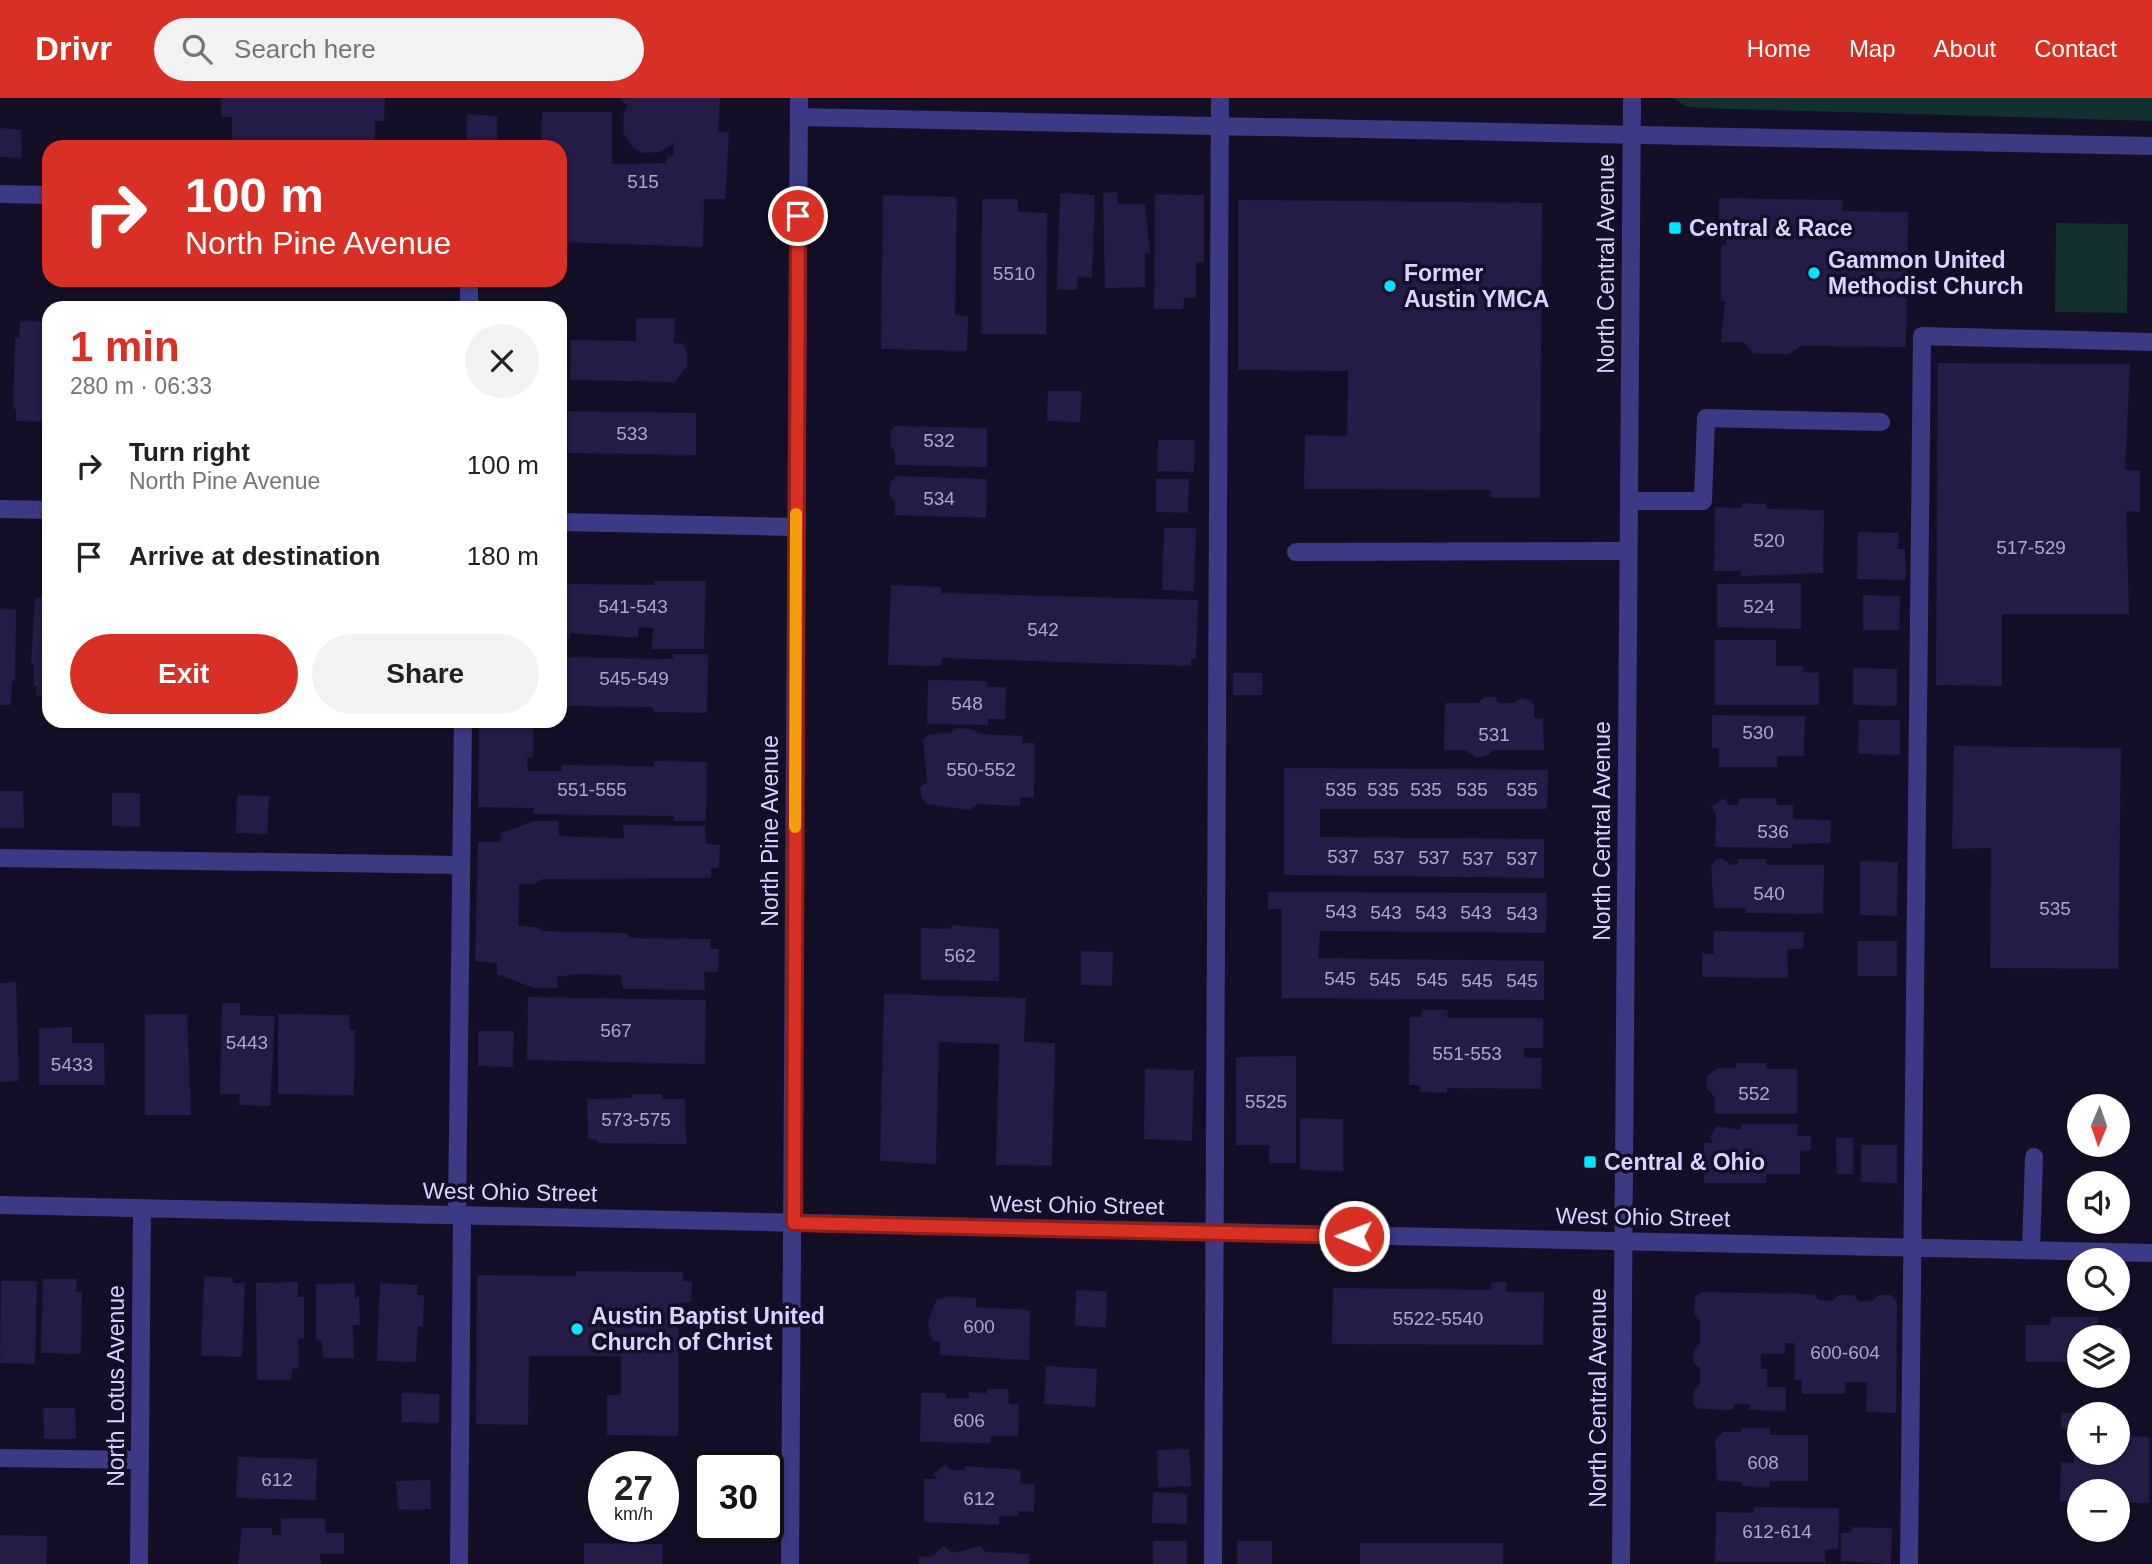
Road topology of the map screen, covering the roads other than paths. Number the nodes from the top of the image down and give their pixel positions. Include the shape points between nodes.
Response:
1 (799, 98) edge
2 (1220, 98) edge
3 (1632, 98) edge
4 (799, 117) junction
5 (1220, 126) junction
6 (1631, 134) junction
7 (2152, 146) edge
8 (0, 194) edge
9 (42, 195) edge
10 (2152, 342) edge
11 (1881, 422) dead end
12 (1629, 501) junction
13 (0, 509) edge
14 (42, 510) edge
15 (567, 522) edge
16 (796, 527) junction
17 (1628, 551) junction
18 (1296, 552) dead end
19 (463, 728) edge
20 (0, 858) edge
21 (461, 865) junction
22 (2034, 1157) dead end
23 (0, 1205) edge
24 (142, 1209) junction
25 (459, 1215) junction
26 (794, 1223) junction
27 (1216, 1233) junction
28 (1623, 1241) junction
29 (1912, 1248) junction
30 (2031, 1250) junction
31 (2152, 1253) edge
32 (0, 1458) edge
33 (140, 1460) junction
34 (139, 1564) edge
35 (459, 1564) edge
36 (790, 1564) edge
37 (1213, 1564) edge
38 (1621, 1564) edge
39 (1909, 1564) edge

1 - 4 street, North Pine Avenue
2 - 5 street
3 - 6 street, North Central Avenue
4 - 5 street
4 - 16 street, North Pine Avenue
5 - 6 street
5 - 27 street
6 - 7 street
6 - 12 street, North Central Avenue
8 - 9 street
10 - 29 street via 1922,336
11 - 12 street via 1706,418 1703,501
12 - 17 street, North Central Avenue
13 - 14 street
15 - 16 street
16 - 26 street, North Pine Avenue
17 - 18 street
17 - 28 street, North Central Avenue
19 - 21 street
20 - 21 street
21 - 25 street
22 - 30 street
23 - 24 street, West Ohio Street
24 - 25 street, West Ohio Street
24 - 33 street, North Lotus Avenue
25 - 26 street, West Ohio Street
25 - 35 street
26 - 27 street, West Ohio Street
26 - 36 street, North Pine Avenue
27 - 28 street, West Ohio Street
27 - 37 street
28 - 29 street, West Ohio Street
28 - 38 street, North Central Avenue
29 - 30 street, West Ohio Street
29 - 39 street
30 - 31 street, West Ohio Street
32 - 33 street
33 - 34 street, North Lotus Avenue

